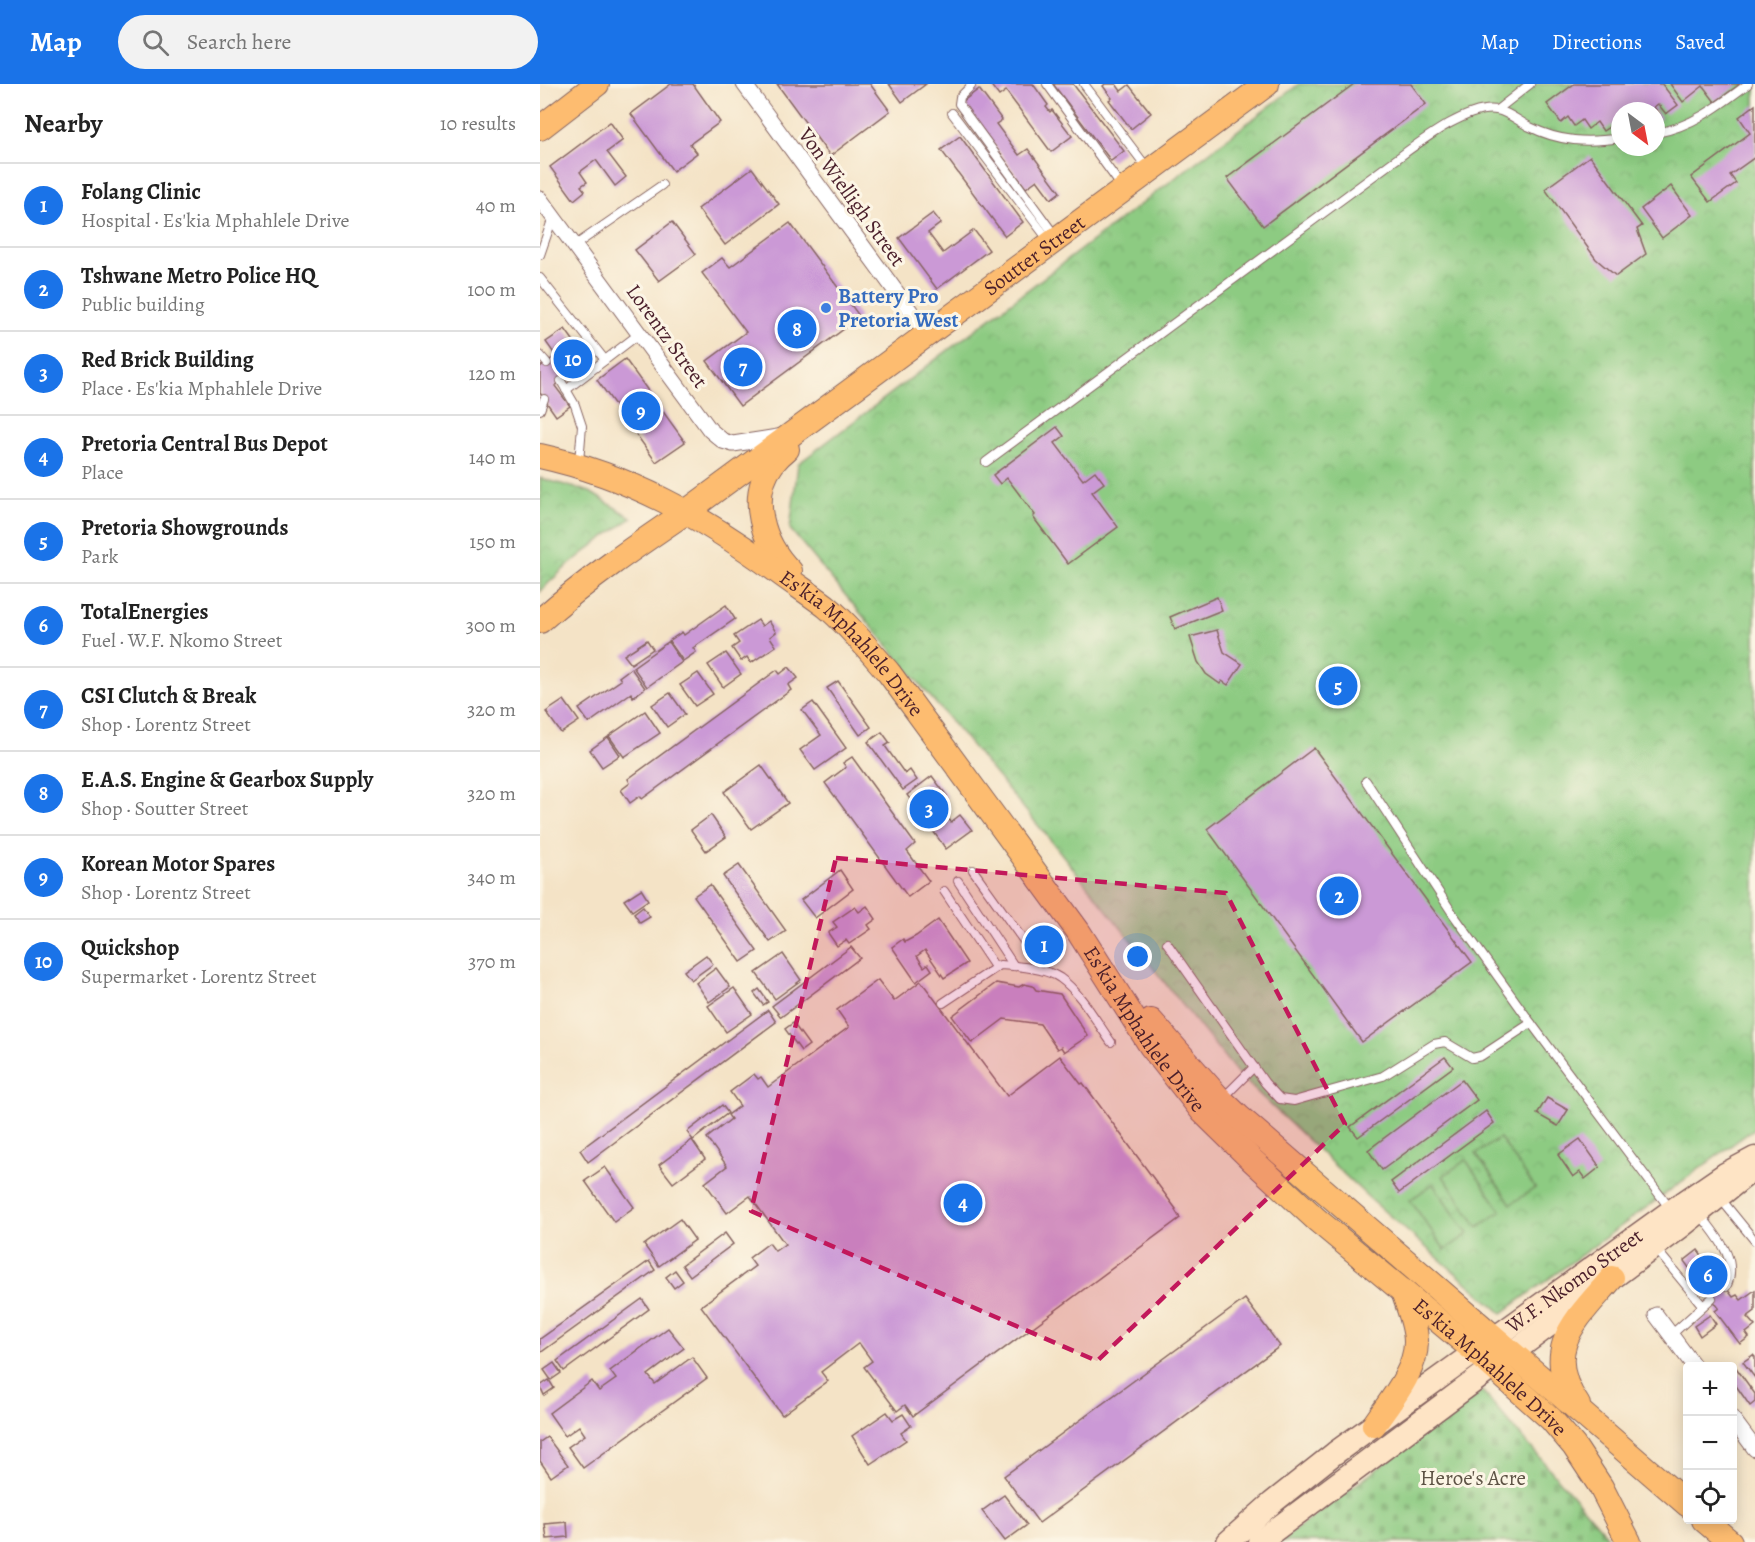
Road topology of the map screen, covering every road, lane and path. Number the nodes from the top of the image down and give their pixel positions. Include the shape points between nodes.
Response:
1 (597, 84) edge
2 (744, 84) edge
3 (1047, 84) edge
4 (1084, 84) edge
5 (1267, 84) edge
6 (1530, 84) edge
7 (1748, 84) edge
8 (970, 86) dead end
9 (1497, 110) junction
10 (952, 113) dead end
11 (540, 128) edge
12 (1665, 130) edge
13 (1611, 139) edge
14 (1149, 171) junction
15 (662, 185) dead end
16 (1124, 189) junction
17 (540, 199) edge
18 (553, 217) junction
19 (1054, 241) junction
20 (574, 246) junction
21 (540, 255) edge
22 (540, 278) edge
23 (639, 334) junction
24 (927, 334) junction
25 (540, 355) edge
26 (605, 360) junction
27 (547, 363) dead end
28 (561, 381) dead end
29 (566, 390) junction
30 (544, 399) dead end
31 (835, 402) junction
32 (540, 410) edge
33 (790, 435) junction
34 (540, 456) edge
35 (986, 462) dead end
36 (578, 464) junction
37 (686, 512) junction
38 (826, 607) junction
39 (540, 621) edge
40 (1366, 782) dead end
41 (973, 870) dead end
42 (958, 881) dead end
43 (944, 891) dead end
44 (1078, 931) junction
45 (1167, 943) dead end
46 (1031, 951) dead end
47 (1014, 966) junction
48 (995, 967) junction
49 (943, 1003) dead end
50 (1531, 1023) junction
51 (1111, 1042) dead end
52 (1254, 1067) junction
53 (1221, 1100) junction
54 (1755, 1158) edge
55 (1755, 1167) edge
56 (1720, 1197) junction
57 (1684, 1217) junction
58 (1755, 1239) edge
59 (1654, 1246) junction
60 (1612, 1278) junction
61 (1726, 1287) dead end
62 (1402, 1292) junction
63 (1712, 1298) dead end
64 (1703, 1306) junction
65 (1656, 1315) dead end
66 (1671, 1335) junction
67 (1494, 1352) junction
68 (1691, 1362) edge
69 (1589, 1420) junction
70 (1374, 1425) junction
71 (1737, 1425) edge
72 (1755, 1449) edge
73 (1683, 1501) edge
74 (1709, 1524) edge
75 (1228, 1542) edge
76 (1258, 1542) edge
77 (1629, 1542) edge
78 (1731, 1542) edge

1 - 11 main road
2 - 24 street, Von Wielligh Street
3 - 16 lane
4 - 14 lane
5 - 14 main road, Soutter Street
6 - 9 lane
7 - 12 lane via 1709,113
8 - 19 lane via 959,104
9 - 13 lane via 1545,135 1567,141
9 - 35 lane via 1463,116 1427,138
10 - 19 lane
14 - 16 main road, Soutter Street
15 - 20 lane
16 - 19 main road, Soutter Street
17 - 18 street, Lorentz Street
18 - 20 street, Lorentz Street
18 - 21 lane
19 - 24 main road, Soutter Street
20 - 23 street, Lorentz Street
22 - 26 lane
23 - 26 lane
23 - 33 street, Lorentz Street via 717,437 733,444
24 - 31 main road, Soutter Street
25 - 27 lane
26 - 29 lane
28 - 29 lane
29 - 36 lane via 582,426
30 - 32 lane
31 - 33 main road, Soutter Street
31 - 38 main road via 773,462 763,482 760,502 761,522 776,553
33 - 37 main road, Soutter Street
34 - 36 main road, Es'kia Mphahlele Drive
36 - 37 main road, Es'kia Mphahlele Drive via 628,482
37 - 38 main road, Es'kia Mphahlele Drive
37 - 39 main road, Soutter Street via 608,564
38 - 44 main road, Es'kia Mphahlele Drive via 889,673
40 - 50 lane
41 - 46 lane
42 - 47 lane
43 - 48 lane
44 - 53 main road via 1162,1035
44 - 62 main road, Es'kia Mphahlele Drive via 1133,1020 1203,1112 1309,1212
45 - 52 lane
47 - 48 lane
47 - 51 lane via 1059,978 1072,989
48 - 49 lane
50 - 52 lane via 1481,1056 1472,1058 1445,1042 1434,1044 1383,1076 1294,1101 1280,1099
50 - 57 lane
52 - 53 lane
53 - 67 main road
54 - 57 main road, W.F. Nkomo Street via 1725,1174
55 - 56 main road, W.F. Nkomo Street
56 - 57 main road, W.F. Nkomo Street
56 - 58 lane
57 - 59 main road, W.F. Nkomo Street
57 - 61 lane via 1721,1243 1732,1269
57 - 67 main road, W.F. Nkomo Street
59 - 60 main road, W.F. Nkomo Street
59 - 64 lane
60 - 67 main road, W.F. Nkomo Street
60 - 69 main road via 1575,1322 1561,1357 1568,1389
62 - 67 main road, Es'kia Mphahlele Drive
62 - 70 main road via 1412,1319 1415,1353 1397,1392
63 - 64 lane
64 - 66 lane
65 - 66 street
66 - 68 street
67 - 69 main road
67 - 70 main road, W.F. Nkomo Street
67 - 76 main road, W.F. Nkomo Street
67 - 77 main road, Es'kia Mphahlele Drive via 1574,1446 1601,1487
69 - 73 main road
70 - 75 main road, W.F. Nkomo Street
71 - 72 street
74 - 78 main road

